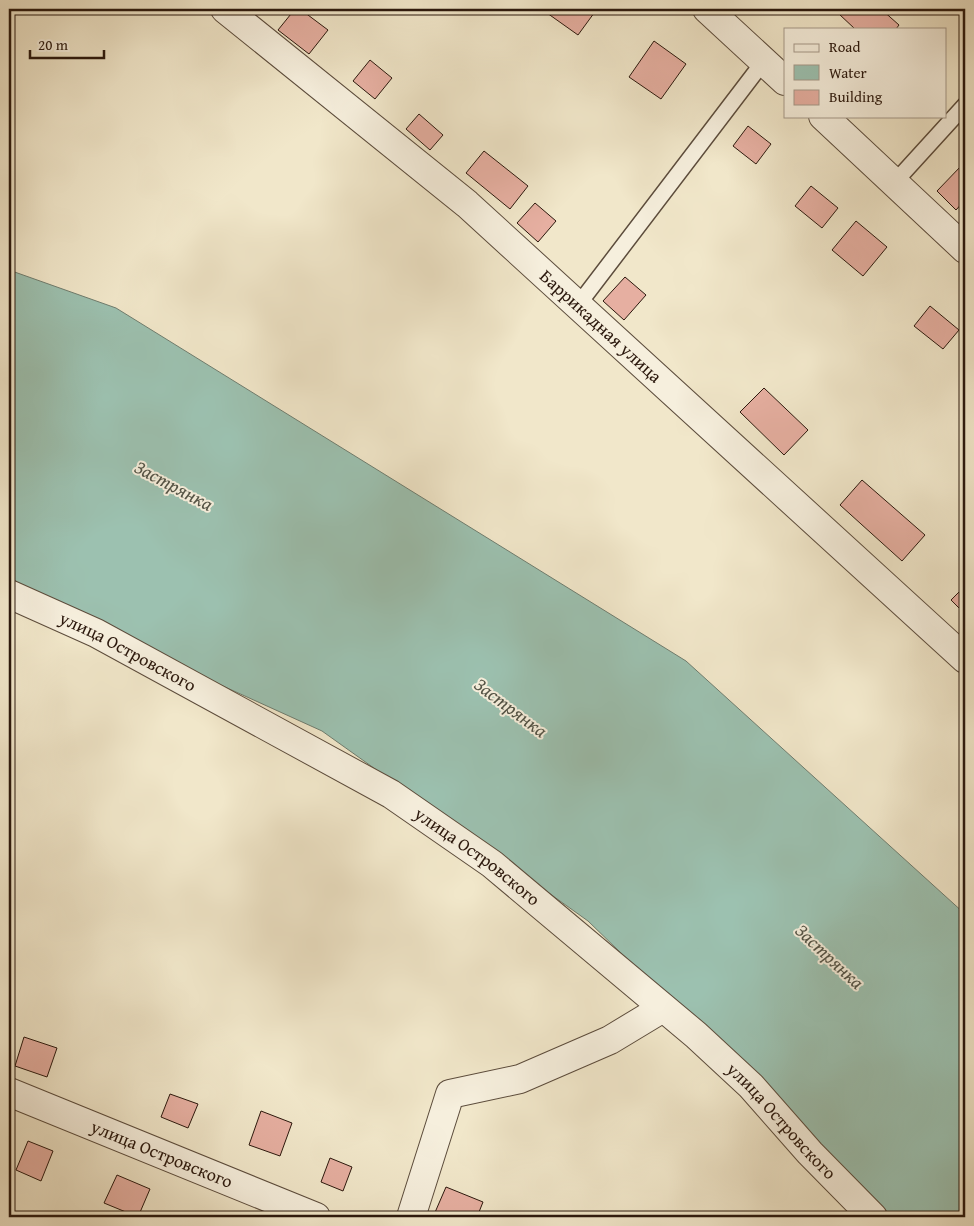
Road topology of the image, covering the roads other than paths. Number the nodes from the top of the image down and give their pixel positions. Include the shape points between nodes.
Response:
1 (225, 9) edge
2 (707, 9) edge
3 (764, 62) junction
4 (784, 80) edge
5 (965, 105) edge
6 (825, 118) edge
7 (894, 183) junction
8 (965, 250) edge
9 (578, 305) junction
10 (9, 594) edge
11 (965, 659) edge
12 (663, 1008) junction
13 (9, 1092) edge
14 (316, 1217) edge
15 (411, 1217) edge
16 (873, 1217) edge

1 - 9 street, Баррикадная улица via 468,204
2 - 3 street
3 - 4 street
3 - 9 lane
5 - 7 lane
6 - 7 street
7 - 8 street
9 - 11 street, Баррикадная улица
10 - 12 street, улица Островского via 96,633 391,794 492,864
12 - 15 street via 610,1040 520,1079 450,1094
12 - 16 street, улица Островского via 752,1086
13 - 14 street, улица Островского

